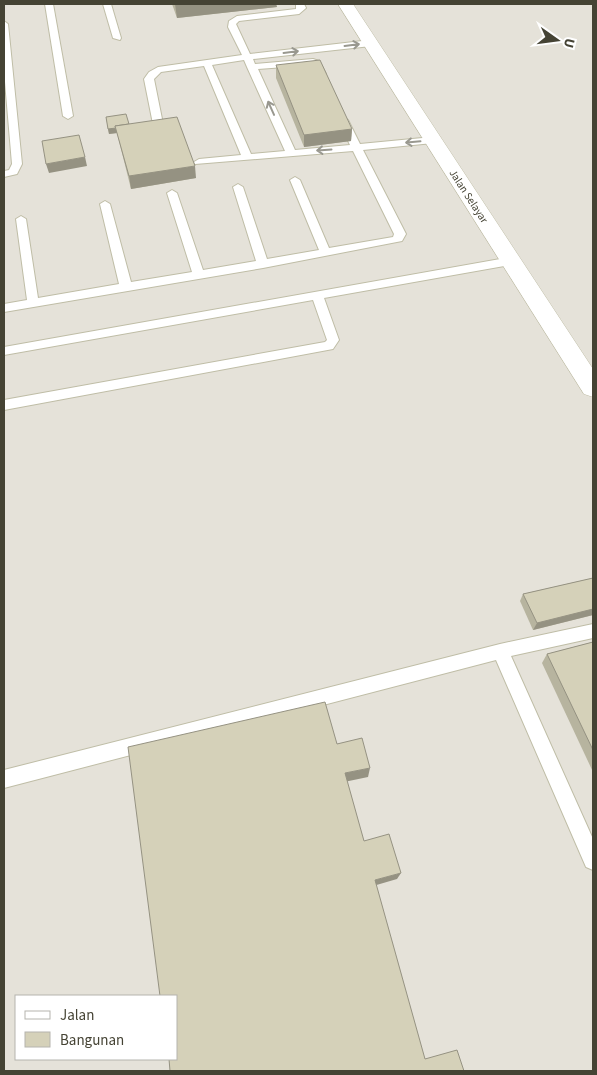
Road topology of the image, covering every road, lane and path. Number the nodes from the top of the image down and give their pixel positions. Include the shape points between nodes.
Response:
1 (49, 4) edge
2 (107, 4) edge
3 (300, 4) edge
4 (346, 4) edge
5 (4, 24) edge
6 (117, 38) dead end
7 (370, 43) junction
8 (247, 57) junction
9 (207, 63) junction
10 (252, 67) junction
11 (324, 80) edge
12 (340, 114) edge
13 (68, 116) dead end
14 (159, 129) edge
15 (433, 140) junction
16 (356, 148) junction
17 (291, 152) junction
18 (247, 157) junction
19 (199, 162) dead end
20 (4, 174) edge
21 (295, 180) dead end
22 (238, 187) dead end
23 (172, 193) dead end
24 (105, 204) dead end
25 (20, 219) dead end
26 (325, 252) junction
27 (512, 261) junction
28 (263, 264) junction
29 (199, 274) junction
30 (126, 287) junction
31 (318, 296) junction
32 (32, 303) junction
33 (4, 308) edge
34 (4, 352) edge
35 (593, 388) edge
36 (4, 405) edge
37 (593, 631) edge
38 (500, 652) junction
39 (4, 779) edge
40 (593, 860) edge

1 - 13 lane
2 - 6 lane
3 - 8 lane via 302,8 299,11 237,19 232,23
4 - 7 street, Jalan Selayar
5 - 20 lane via 17,164 13,172
8 -> 7 lane
7 - 15 street, Jalan Selayar
8 - 9 lane
8 - 10 lane
9 - 14 lane via 158,70 152,74 149,79
9 - 18 lane
10 - 11 lane via 312,62
17 -> 10 lane
12 - 16 lane
15 -> 16 lane
15 - 27 street, Jalan Selayar
16 -> 17 lane
16 - 26 lane via 400,234 393,241
17 - 18 lane
18 - 19 lane
21 - 26 lane
22 - 28 lane
23 - 29 lane
24 - 30 lane
25 - 32 lane
26 - 28 lane
27 - 31 lane
27 - 35 street, Jalan Selayar
28 - 29 lane
29 - 30 lane
30 - 32 lane
31 - 34 lane
31 - 36 lane via 333,340 329,346
32 - 33 lane
37 - 38 lane
38 - 39 lane
38 - 40 lane

